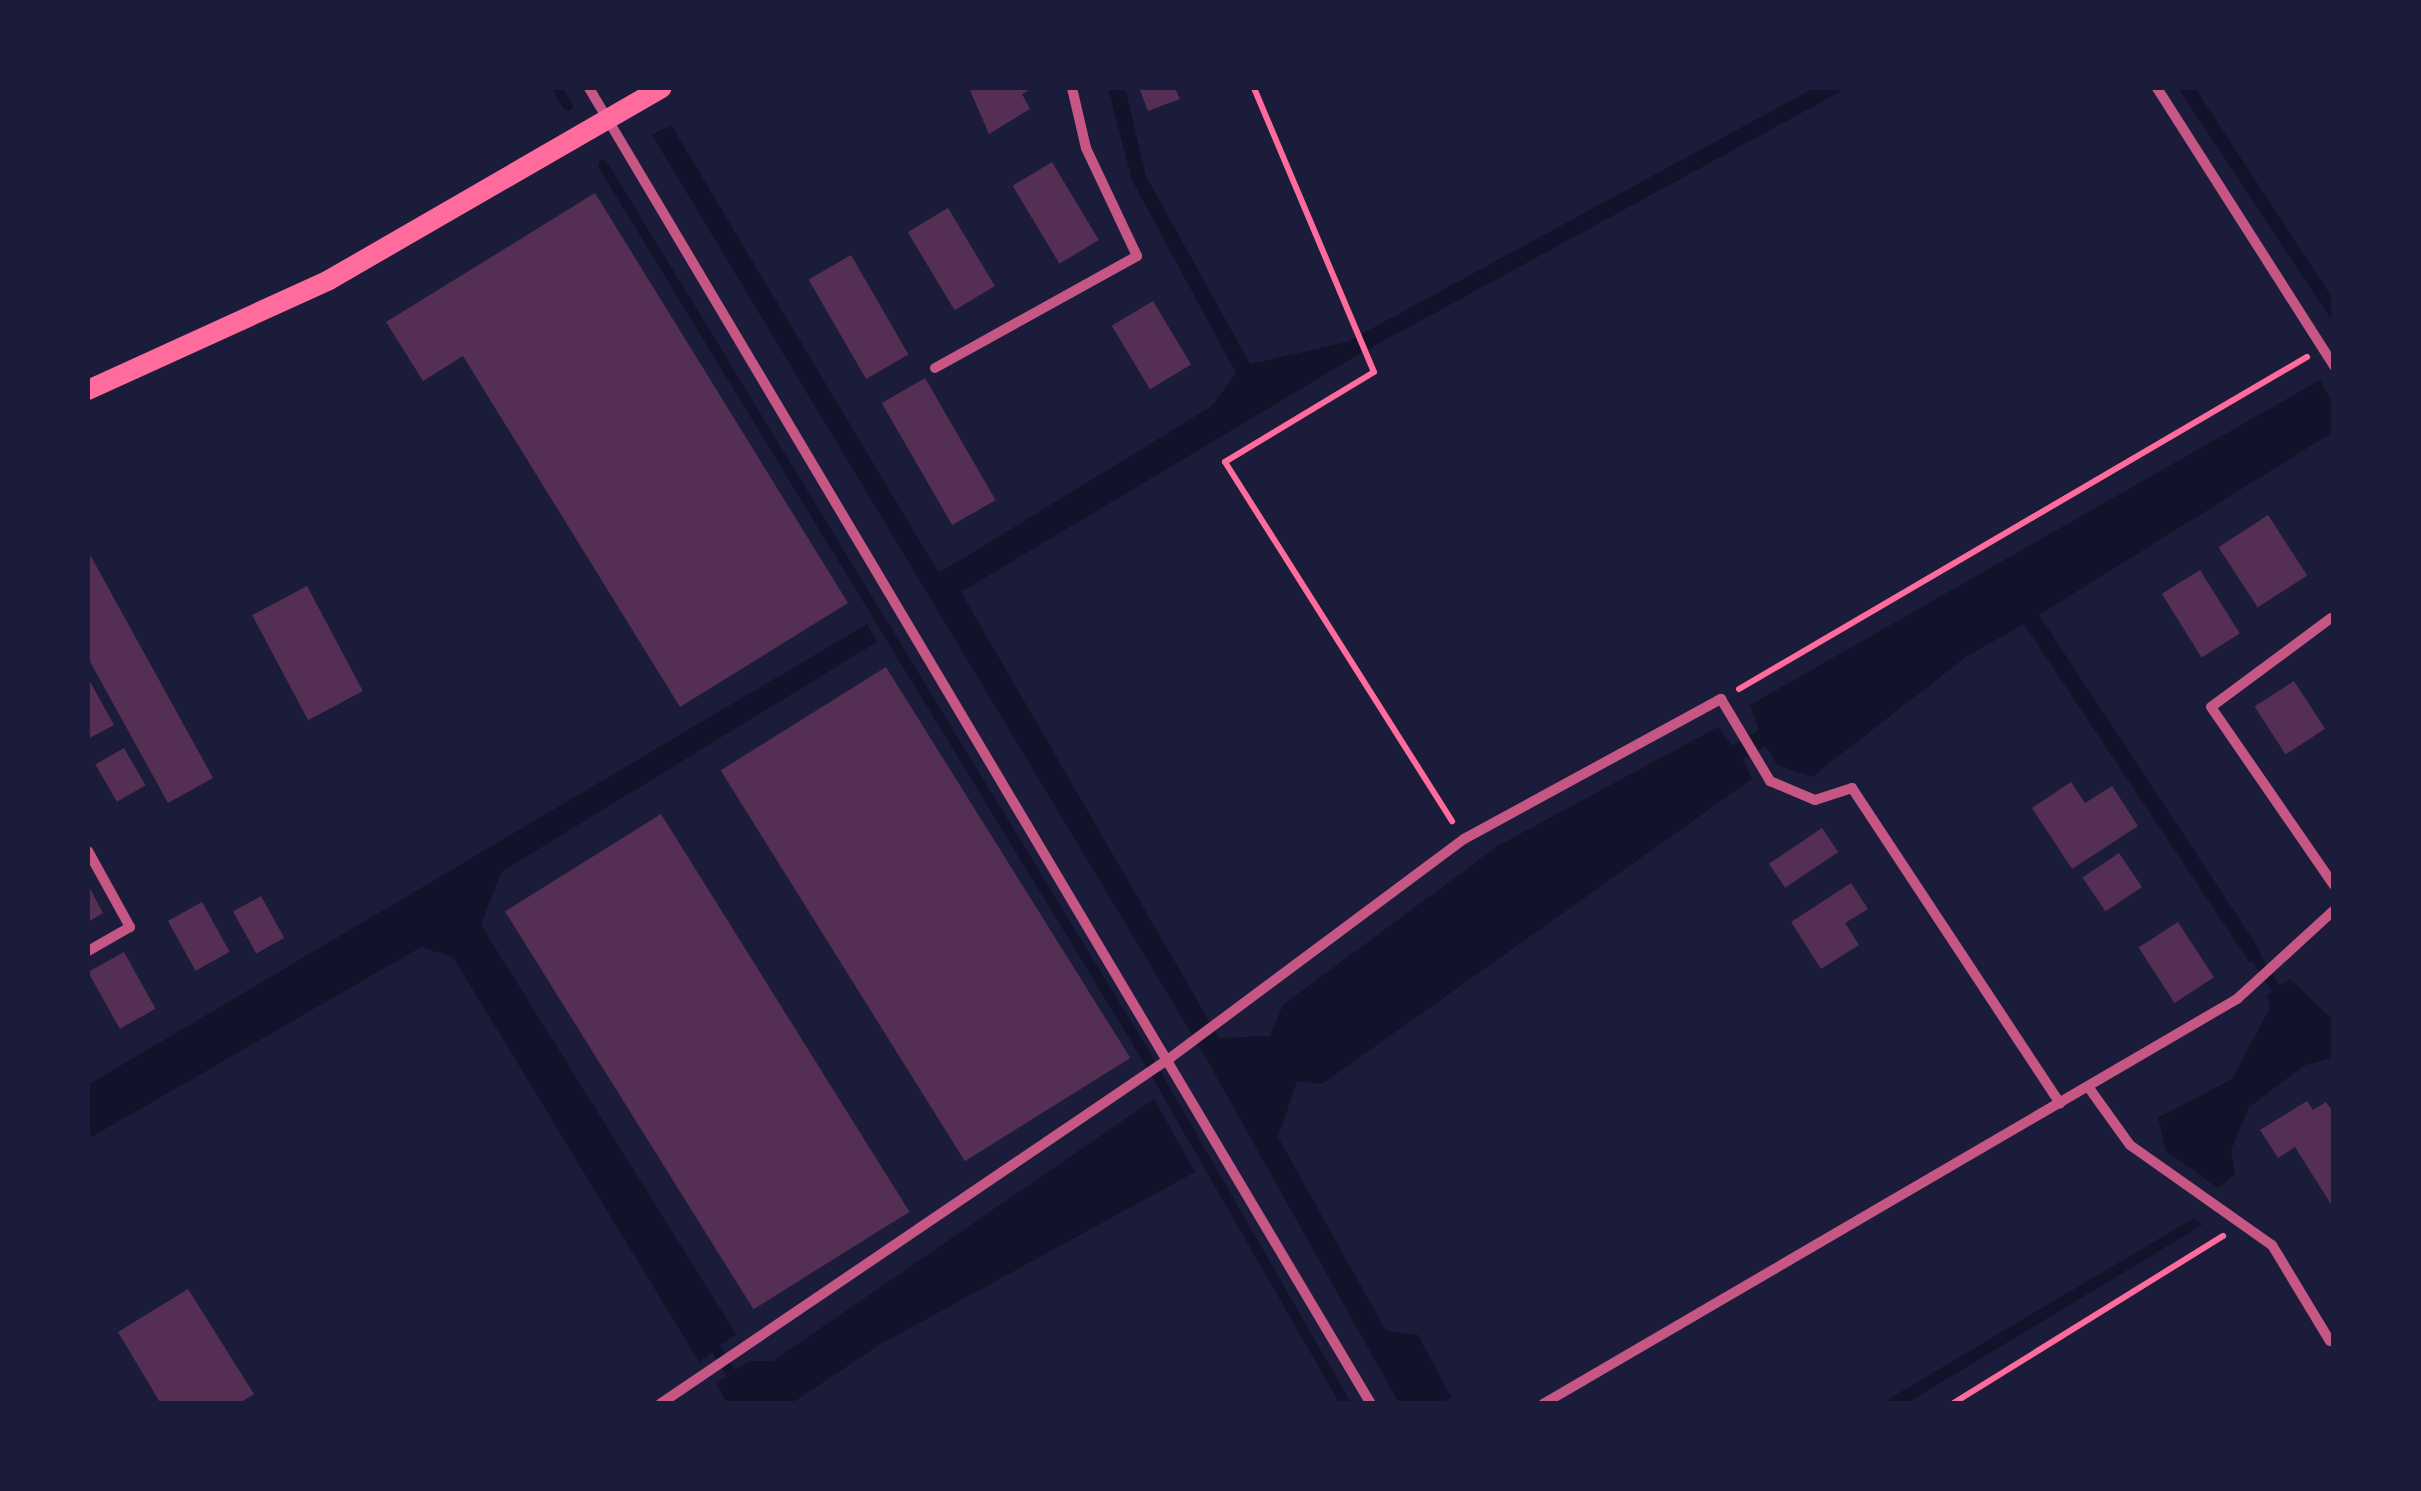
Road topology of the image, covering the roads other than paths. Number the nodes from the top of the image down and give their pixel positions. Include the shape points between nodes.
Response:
1 (589, 88) edge
2 (662, 88) edge
3 (1072, 88) edge
4 (2156, 88) edge
5 (607, 120) junction
6 (2334, 366) edge
7 (935, 368) dead end
8 (88, 390) edge
9 (2331, 618) dead end
10 (88, 851) edge
11 (2334, 885) edge
12 (2334, 910) edge
13 (88, 951) edge
14 (1170, 1058) junction
15 (2089, 1088) junction
16 (2060, 1104) junction
17 (2330, 1341) dead end
18 (660, 1404) edge
19 (1372, 1404) edge
20 (1543, 1404) edge

1 - 5 street
2 - 5 main road
3 - 7 street via 1086,148 1137,256
4 - 6 street
5 - 8 main road via 329,280
5 - 14 street
9 - 11 street via 2211,707
10 - 13 street via 130,927
12 - 15 street via 2254,984
14 - 16 street via 1464,840 1721,699 1770,781 1814,800 1852,788
14 - 18 street
14 - 19 street
15 - 16 street
15 - 17 street via 2130,1145 2272,1245
16 - 20 street

